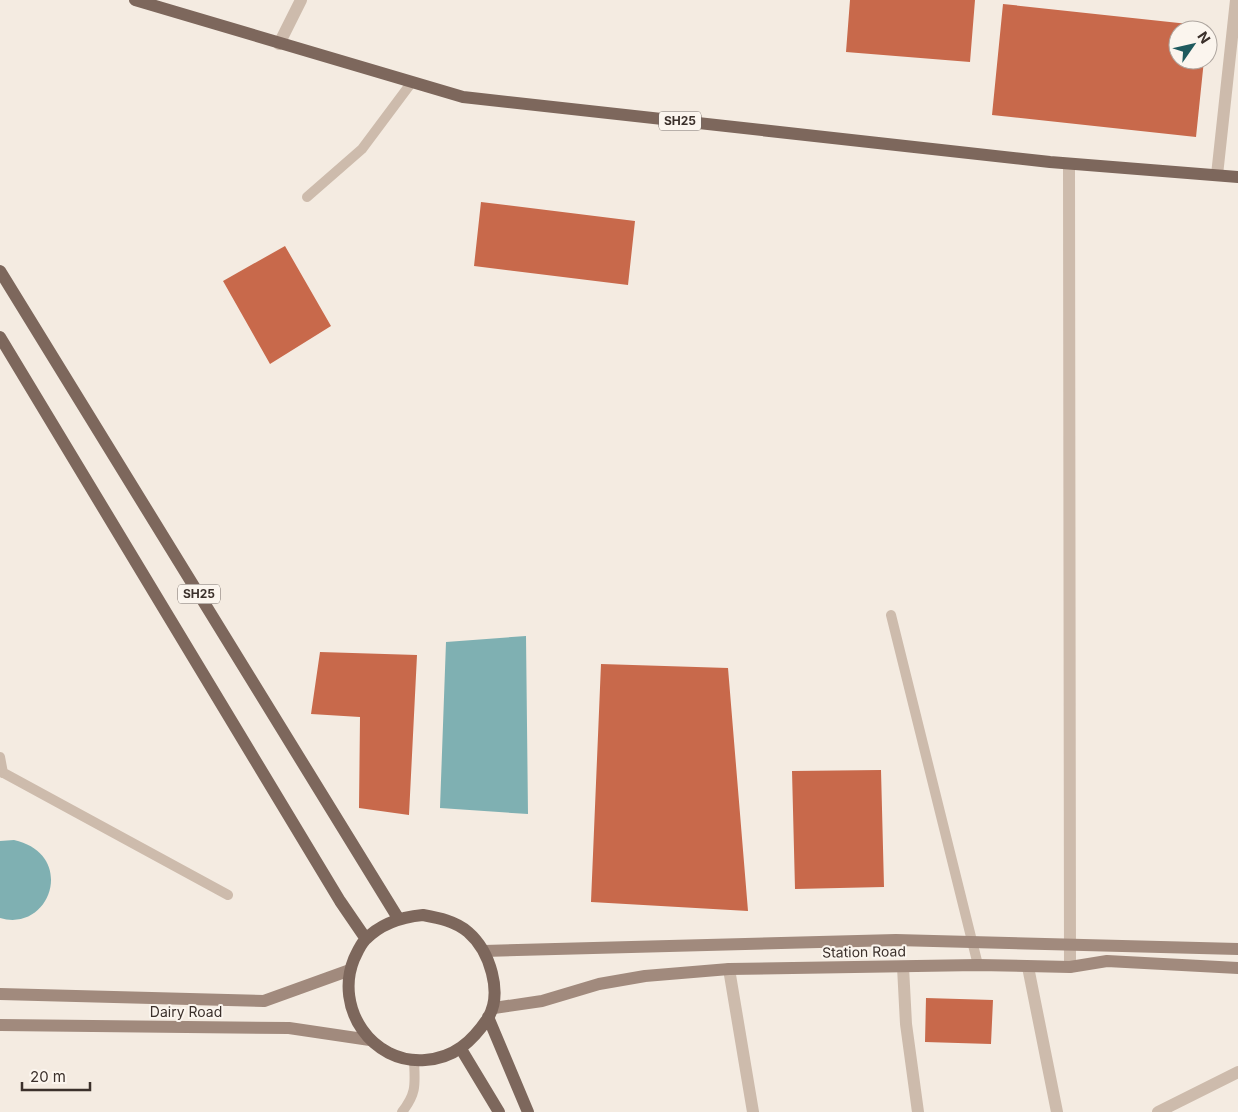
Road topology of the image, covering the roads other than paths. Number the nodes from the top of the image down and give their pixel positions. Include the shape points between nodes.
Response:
1 (134, 0) edge
2 (301, 0) edge
3 (1236, 0) edge
4 (169, 5) edge
5 (279, 44) junction
6 (412, 82) junction
7 (1069, 164) junction
8 (1218, 175) junction
9 (1238, 177) edge
10 (306, 197) dead end
11 (0, 271) edge
12 (0, 337) edge
13 (890, 615) dead end
14 (0, 757) edge
15 (1, 772) edge
16 (228, 895) dead end
17 (398, 918) junction
18 (366, 939) junction
19 (973, 943) junction
20 (1070, 945) junction
21 (1238, 949) edge
22 (484, 951) junction
23 (978, 965) junction
24 (1028, 967) junction
25 (1070, 967) junction
26 (903, 968) junction
27 (1238, 968) edge
28 (729, 969) junction
29 (350, 970) junction
30 (0, 994) edge
31 (491, 1012) junction
32 (0, 1025) edge
33 (370, 1040) junction
34 (461, 1049) junction
35 (414, 1061) junction
36 (1238, 1072) edge
37 (402, 1112) edge
38 (500, 1112) edge
39 (528, 1112) edge
40 (753, 1112) edge
41 (918, 1112) edge
42 (1057, 1112) edge
43 (1158, 1112) edge

1 - 4 main road, SH25
2 - 5 street
3 - 8 street
4 - 5 main road, SH25
5 - 6 main road, SH25
6 - 7 main road, SH25 via 463,97
6 - 10 lane via 362,149
7 - 8 main road, SH25
7 - 20 street
8 - 9 main road, SH25
11 - 17 main road, SH25
12 - 18 main road
13 - 19 lane
14 - 15 lane
15 - 16 lane
17 - 18 main road
17 - 22 main road via 423,915 447,920 468,932
18 - 29 main road
19 - 20 main road
19 - 22 main road via 886,940
19 - 23 lane
20 - 21 main road
20 - 25 street
22 - 31 main road via 493,974
23 - 24 main road, Station Road
23 - 26 main road, Station Road
24 - 25 main road, Station Road
24 - 42 street
25 - 27 main road, Station Road via 1107,962
26 - 28 main road, Station Road
26 - 41 street via 906,1024
28 - 31 main road, Station Road via 645,976 599,984
28 - 40 street
29 - 30 main road, Dairy Road via 264,1001
29 - 33 main road via 348,996 355,1020
31 - 34 main road via 477,1035
31 - 39 main road
32 - 33 main road, Dairy Road via 289,1028
33 - 35 main road via 390,1054
34 - 35 main road via 438,1059
34 - 38 main road
35 - 37 lane via 416,1084 412,1098
36 - 43 street

